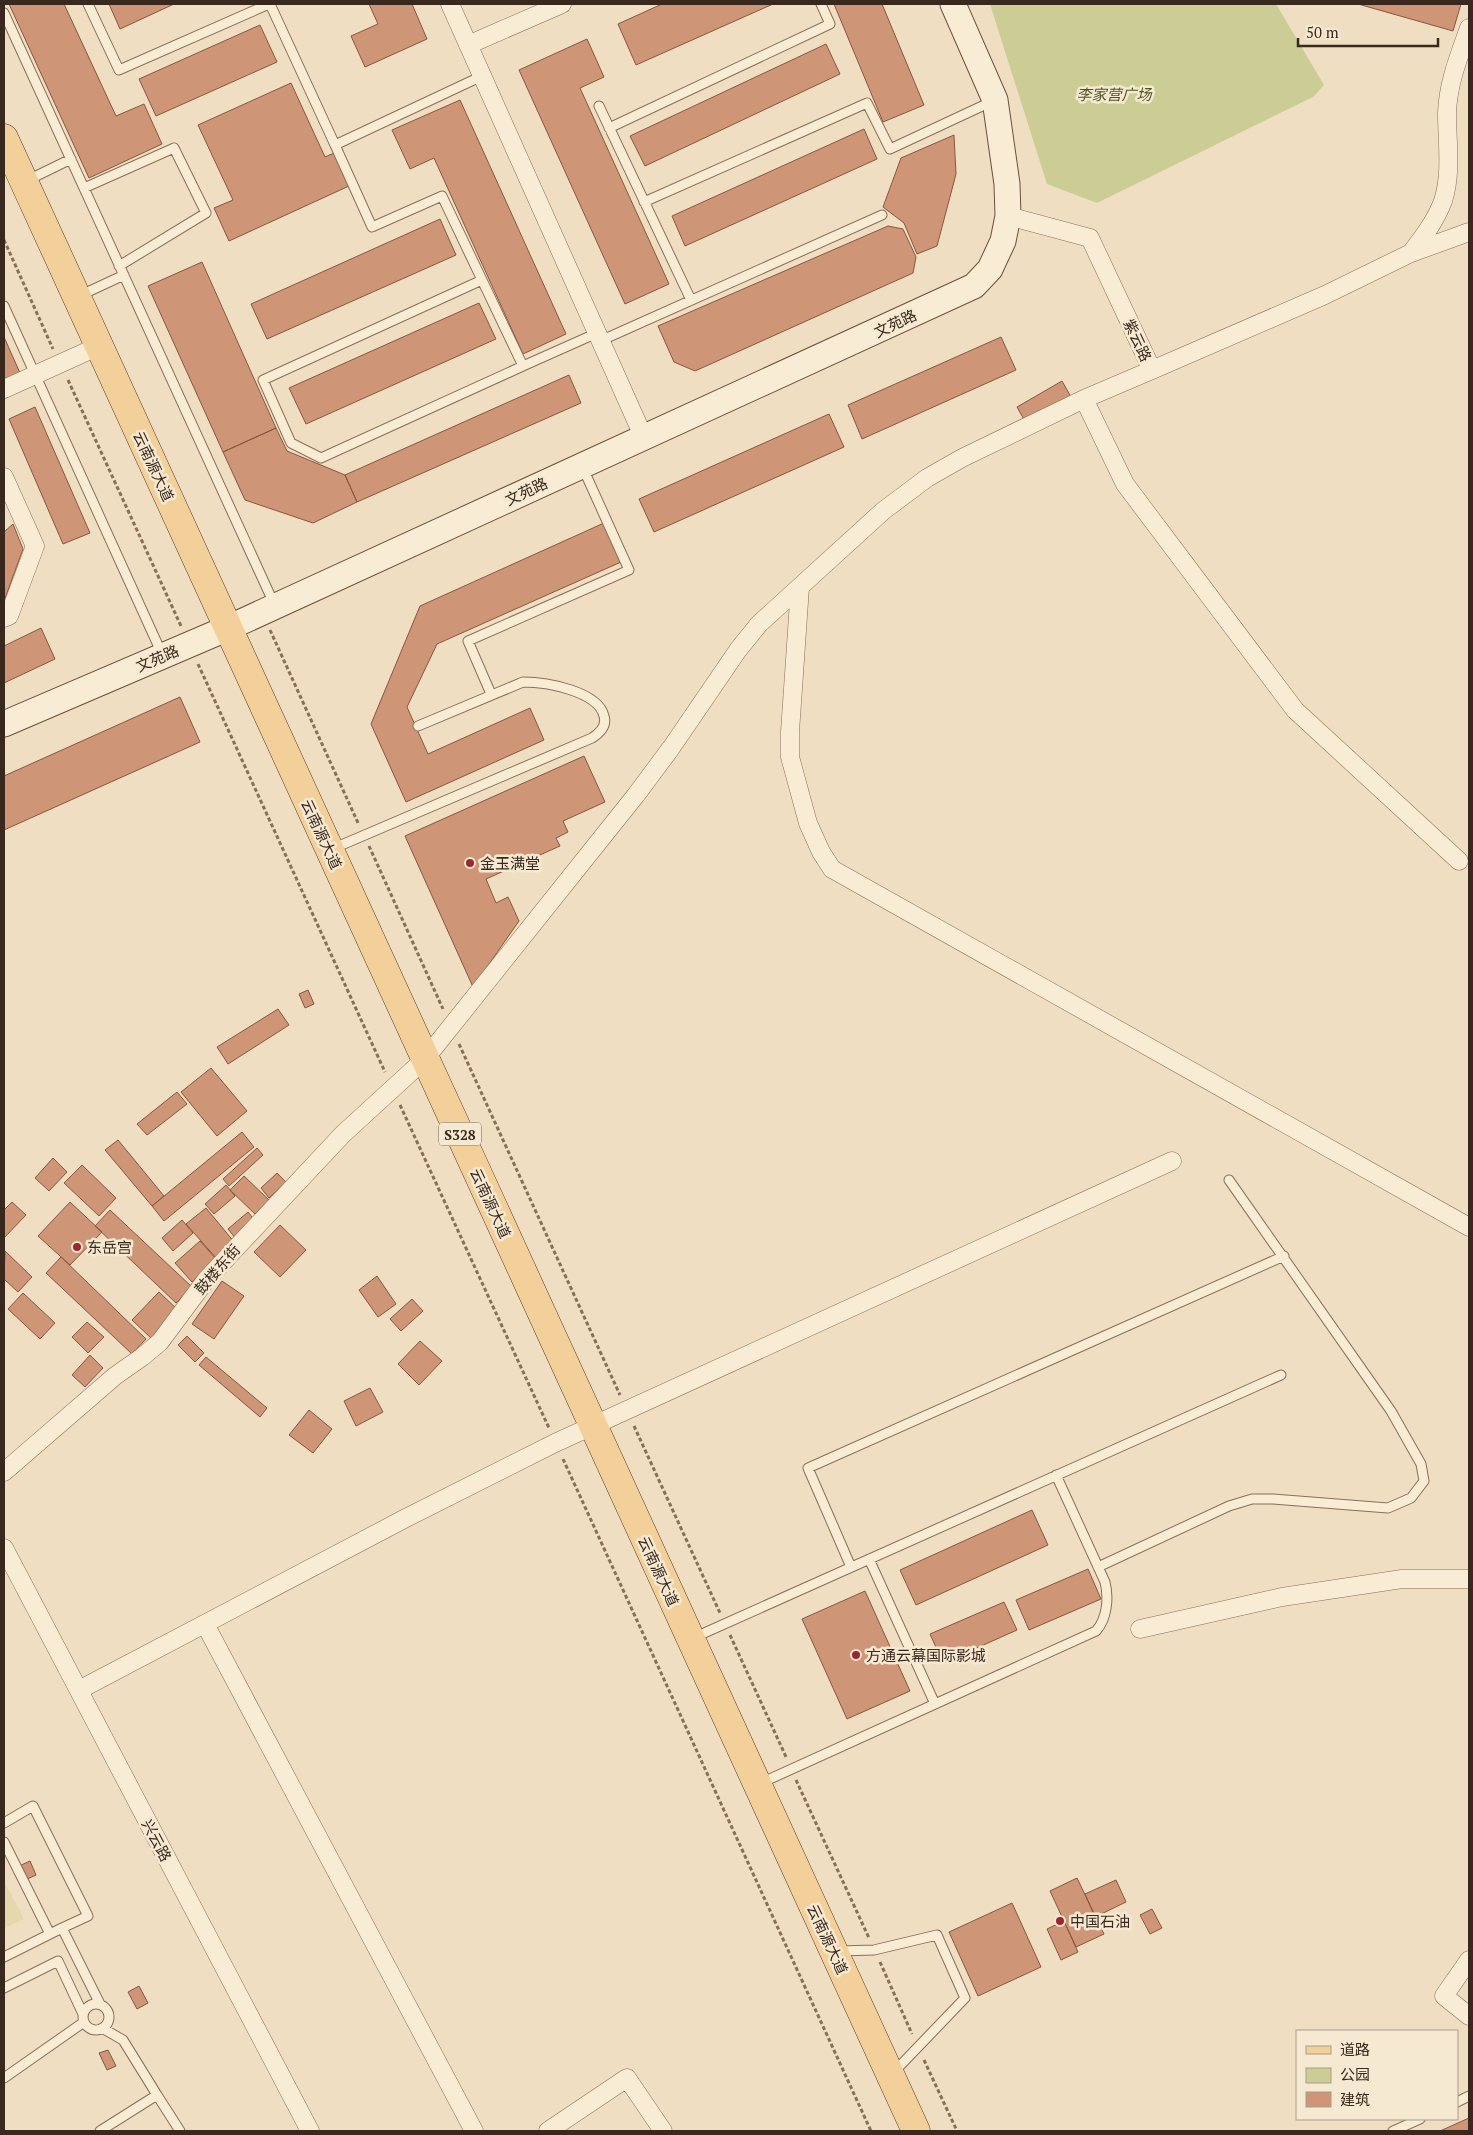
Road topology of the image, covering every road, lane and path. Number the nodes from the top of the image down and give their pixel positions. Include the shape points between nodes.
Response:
1 (88, 4) edge
2 (270, 4) edge
3 (450, 4) edge
4 (562, 4) edge
5 (821, 4) edge
6 (953, 4) edge
7 (4, 13) edge
8 (1469, 28) edge
9 (468, 46) junction
10 (482, 76) junction
11 (995, 100) junction
12 (599, 106) dead end
13 (609, 128) junction
14 (4, 141) edge
15 (334, 145) junction
16 (71, 159) junction
17 (24, 182) junction
18 (84, 188) junction
19 (644, 202) junction
20 (882, 215) dead end
21 (1008, 216) junction
22 (1469, 232) edge
23 (4, 240) edge
24 (1411, 254) junction
25 (120, 266) junction
26 (124, 275) junction
27 (482, 280) junction
28 (77, 297) junction
29 (691, 300) junction
30 (4, 306) edge
31 (599, 337) junction
32 (99, 346) junction
33 (60, 363) junction
34 (523, 366) junction
35 (1152, 370) junction
36 (35, 375) junction
37 (4, 389) edge
38 (1084, 399) junction
39 (644, 438) junction
40 (582, 466) junction
41 (4, 477) edge
42 (800, 586) junction
43 (269, 609) junction
44 (4, 618) edge
45 (228, 628) junction
46 (189, 644) junction
47 (163, 654) junction
48 (491, 694) junction
49 (4, 724) edge
50 (418, 726) dead end
51 (364, 835) junction
52 (330, 850) junction
53 (1459, 861) dead end
54 (451, 1025) junction
55 (425, 1059) junction
56 (392, 1088) junction
57 (1172, 1160) dead end
58 (1229, 1180) dead end
59 (1469, 1227) edge
60 (1284, 1256) junction
61 (1281, 1376) dead end
62 (627, 1410) junction
63 (593, 1426) junction
64 (555, 1443) junction
65 (4, 1472) edge
66 (1056, 1475) junction
67 (4, 1548) edge
68 (869, 1559) junction
69 (851, 1567) junction
70 (1098, 1567) junction
71 (1469, 1579) edge
72 (205, 1624) junction
73 (725, 1624) junction
74 (1140, 1629) dead end
75 (690, 1639) junction
76 (79, 1690) junction
77 (934, 1704) junction
78 (791, 1769) junction
79 (757, 1785) junction
80 (4, 1823) edge
81 (4, 1842) edge
82 (62, 1928) junction
83 (50, 1934) junction
84 (874, 1950) junction
85 (833, 1951) junction
86 (4, 1956) edge
87 (1469, 1960) edge
88 (4, 1988) edge
89 (100, 2004) junction
90 (1469, 2016) edge
91 (83, 2018) junction
92 (102, 2028) junction
93 (918, 2047) junction
94 (890, 2076) junction
95 (4, 2078) edge
96 (157, 2095) junction
97 (1418, 2120) edge
98 (571, 2125) edge
99 (100, 2131) edge
100 (180, 2131) edge
101 (310, 2131) edge
102 (474, 2131) edge
103 (548, 2131) edge
104 (663, 2131) edge
105 (871, 2131) edge
106 (916, 2131) edge
107 (957, 2131) edge
108 (1393, 2131) edge

1 - 2 lane via 119,70
2 - 15 lane
3 - 9 street
4 - 9 street
5 - 13 lane via 830,24
6 - 11 street
7 - 16 lane
8 - 24 street via 1450,85 1447,112 1449,159 1443,200
9 - 10 street
10 - 15 lane
10 - 31 street
11 - 19 lane via 890,149 867,103
11 - 21 street via 1005,161
12 - 13 lane
13 - 19 lane
14 - 17 main road, 云南源大道 / S328
15 - 27 lane via 372,226 442,196
16 - 17 lane
16 - 18 lane
17 - 28 main road, 云南源大道 / S328
18 - 25 lane
18 - 25 lane via 174,148 206,213
19 - 29 lane
20 - 29 lane
21 - 35 street, 紫云路 via 1090,238
21 - 39 street, 文苑路 via 1003,241 990,269 974,286
22 - 24 street
23 - 33 path
24 - 35 street
25 - 26 lane
26 - 28 lane
26 - 43 lane
27 - 34 lane
27 - 34 lane via 262,380 291,443 321,458
28 - 32 main road, 云南源大道 / S328
29 - 31 lane
30 - 36 lane
31 - 34 lane
31 - 39 street
32 - 33 street
32 - 45 main road, 云南源大道 / S328
33 - 36 street
33 - 46 path
35 - 38 street, 紫云路
36 - 37 street
36 - 47 lane
38 - 42 street, 紫云路 via 927,478 883,511
38 - 53 street via 1125,484 1296,710
39 - 40 street, 文苑路
40 - 43 street, 文苑路
40 - 48 lane via 629,570 468,640
41 - 44 street via 35,546 9,616
42 - 54 street, 紫云路 via 759,624 738,650 642,787
42 - 59 street via 790,757 808,823 832,869
43 - 45 street, 文苑路
43 - 51 path
45 - 46 street, 文苑路
45 - 52 main road, 云南源大道 / S328
46 - 47 street, 文苑路
46 - 56 path
47 - 49 street, 文苑路
48 - 50 lane
48 - 51 lane via 523,682 580,693 592,698 602,709 605,722 603,729 592,738
51 - 52 lane
51 - 54 path
52 - 55 main road, 云南源大道 / S328
54 - 55 street, 鼓楼东街
54 - 62 path
55 - 56 street, 鼓楼东街
55 - 63 main road, 云南源大道 / S328
56 - 64 path
56 - 65 street, 鼓楼东街 via 343,1134 206,1280 160,1342 115,1376
57 - 62 street
58 - 60 lane
60 - 69 lane via 808,1468
60 - 70 lane via 1392,1411 1421,1464 1424,1480 1411,1498 1388,1508 1252,1499 1229,1506
61 - 66 lane
62 - 63 street
62 - 73 path
63 - 64 street
63 - 75 main road, 云南源大道 / S328
64 - 72 street
64 - 105 path
66 - 68 lane
66 - 70 lane
67 - 76 street, 兴云路
68 - 69 lane
68 - 77 lane
69 - 73 lane
70 - 77 lane via 1105,1582 1106,1599 1103,1619 1096,1631
71 - 74 street via 1393,1580 1282,1597
72 - 76 street
72 - 102 street
73 - 75 lane
73 - 78 path
75 - 79 main road, 云南源大道 / S328
76 - 101 street, 兴云路
77 - 78 lane
78 - 79 lane
78 - 84 path
79 - 85 main road, 云南源大道 / S328
80 - 82 lane via 33,1806 88,1916
81 - 83 lane
82 - 83 lane
82 - 89 lane
83 - 86 lane
84 - 85 lane
84 - 93 path
84 - 93 lane via 937,1935 965,1998
85 - 94 main road, 云南源大道 / S328
87 - 90 street via 1444,1996
88 - 91 lane via 58,1961
89 - 91 lane via 91,2004
89 - 92 lane via 109,2013 108,2022
91 - 92 lane via 90,2028
91 - 95 lane
92 - 96 lane via 123,2040
93 - 94 lane
93 - 107 path
94 - 106 main road, 云南源大道 / S328
96 - 99 lane
96 - 100 lane
97 - 108 lane
98 - 103 street
98 - 104 street via 627,2078

